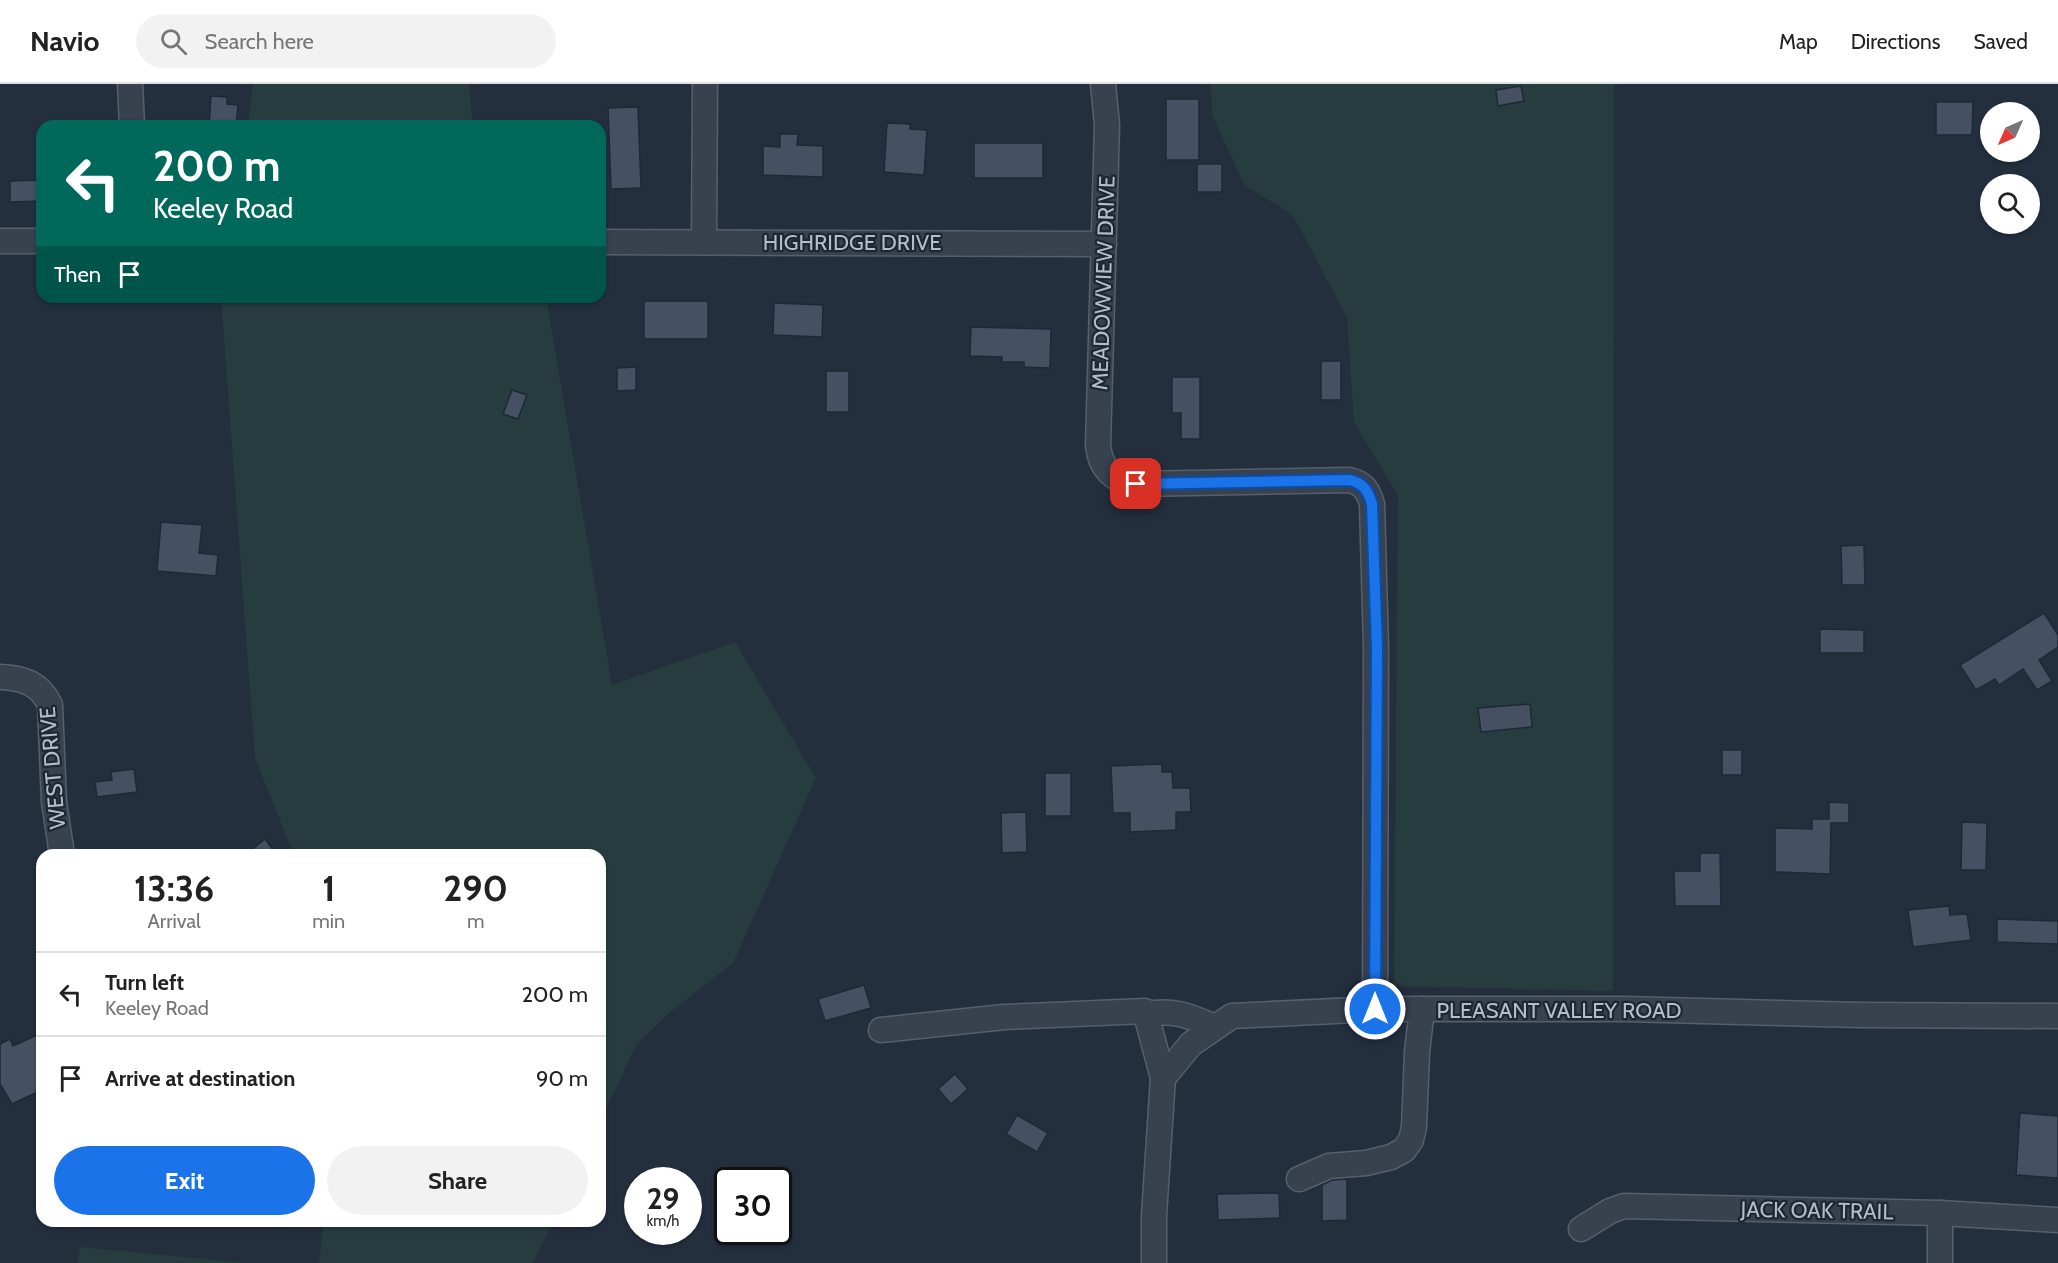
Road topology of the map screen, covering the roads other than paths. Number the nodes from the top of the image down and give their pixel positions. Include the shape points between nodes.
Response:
1 (130, 84) edge
2 (705, 84) edge
3 (1103, 84) edge
4 (132, 120) edge
5 (704, 240) junction
6 (0, 241) edge
7 (36, 241) edge
8 (606, 242) edge
9 (1104, 244) junction
10 (0, 677) edge
11 (61, 849) edge
12 (1375, 1009) junction
13 (1422, 1009) junction
14 (1146, 1014) junction
15 (2058, 1016) edge
16 (1215, 1027) junction
17 (881, 1030) dead end
18 (1163, 1078) junction
19 (1299, 1179) dead end
20 (1940, 1213) junction
21 (2058, 1220) edge
22 (1581, 1230) dead end
23 (1154, 1263) edge
24 (1940, 1263) edge

1 - 4 street
2 - 5 street
3 - 9 street, MEADOWVIEW DRIVE via 1107,125
5 - 8 street, HIGHRIDGE DRIVE
5 - 9 street, HIGHRIDGE DRIVE
6 - 7 street
9 - 12 street, MEADOWVIEW DRIVE via 1098,445 1099,458 1113,477 1151,485 1349,480 1364,486 1369,494 1377,648
10 - 11 street, WEST DRIVE via 27,681 46,695 50,705 54,801
12 - 13 street, PLEASANT VALLEY ROAD
12 - 16 street, PLEASANT VALLEY ROAD via 1232,1016
13 - 15 street, PLEASANT VALLEY ROAD
13 - 19 street via 1412,1140 1391,1157 1329,1166
14 - 16 street via 1185,1014
14 - 17 street via 1145,1011 1004,1017
14 - 18 street
16 - 18 street, PLEASANT VALLEY ROAD via 1191,1044
18 - 23 street
20 - 21 street, JACK OAK TRAIL
20 - 22 street, JACK OAK TRAIL via 1624,1206 1610,1210
20 - 24 street

